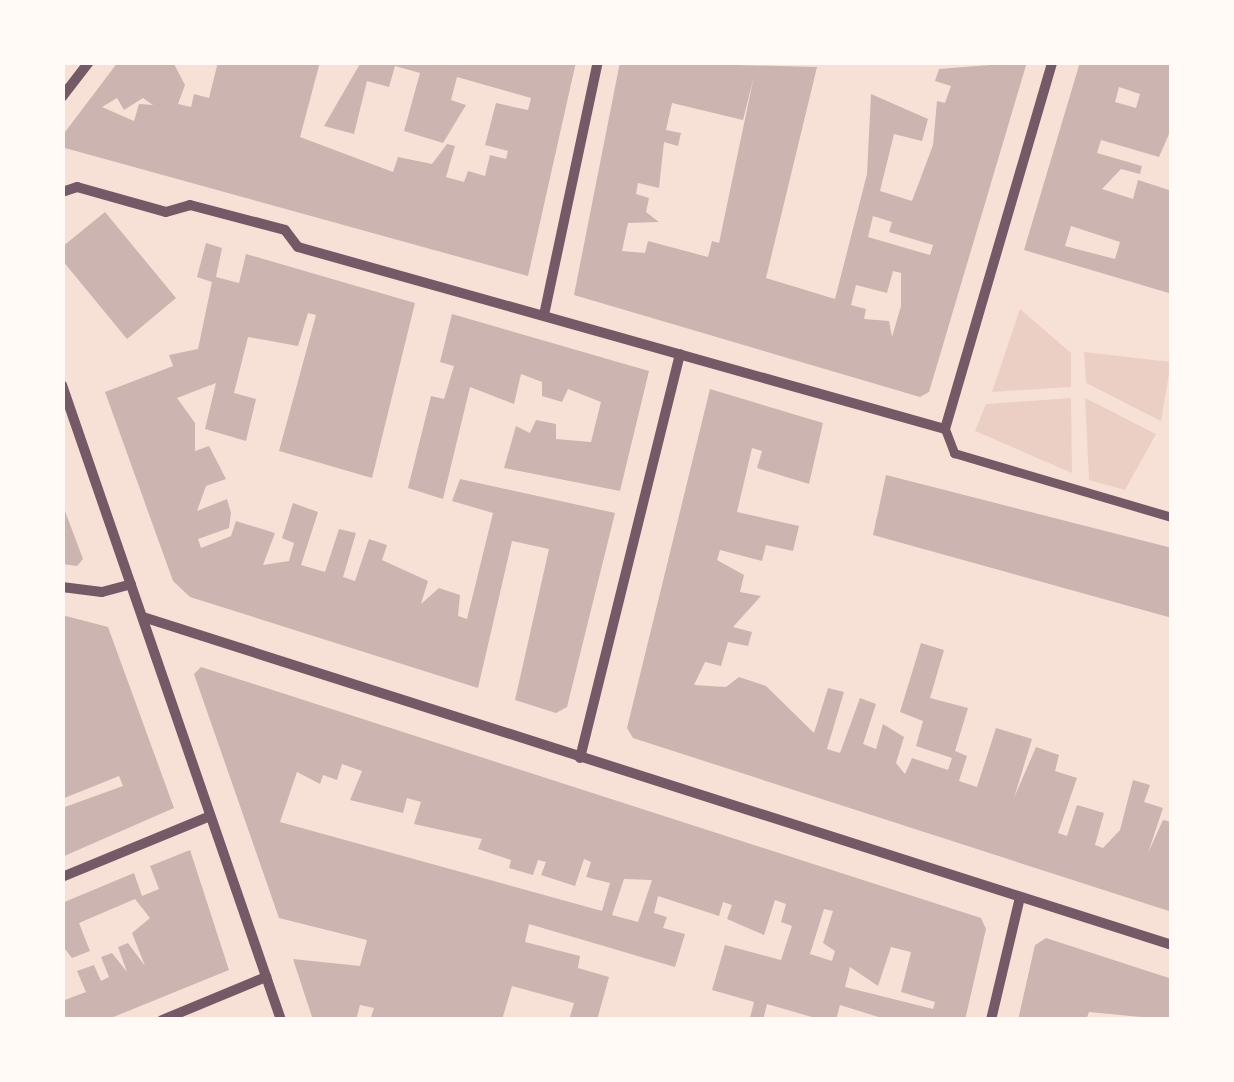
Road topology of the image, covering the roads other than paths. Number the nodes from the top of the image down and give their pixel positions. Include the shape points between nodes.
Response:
1 (88, 62) edge
2 (598, 62) edge
3 (1052, 62) edge
4 (62, 97) edge
5 (62, 192) edge
6 (544, 316) junction
7 (680, 354) junction
8 (62, 385) edge
9 (945, 429) junction
10 (1172, 518) edge
11 (132, 584) junction
12 (62, 587) edge
13 (143, 617) junction
14 (580, 758) junction
15 (210, 816) junction
16 (62, 878) edge
17 (1020, 896) junction
18 (1172, 946) edge
19 (266, 978) junction
20 (162, 1020) edge
21 (281, 1020) edge
22 (991, 1020) edge

1 - 4 street
2 - 6 street
3 - 9 street
5 - 6 street via 228,215 286,230 298,248
6 - 7 street
7 - 9 street
7 - 14 street
8 - 11 street
9 - 10 street via 954,453
11 - 12 street via 102,592
11 - 13 street
13 - 14 street
13 - 15 street
14 - 17 street
15 - 16 street
15 - 19 street
17 - 18 street
17 - 22 street
19 - 20 street
19 - 21 street

